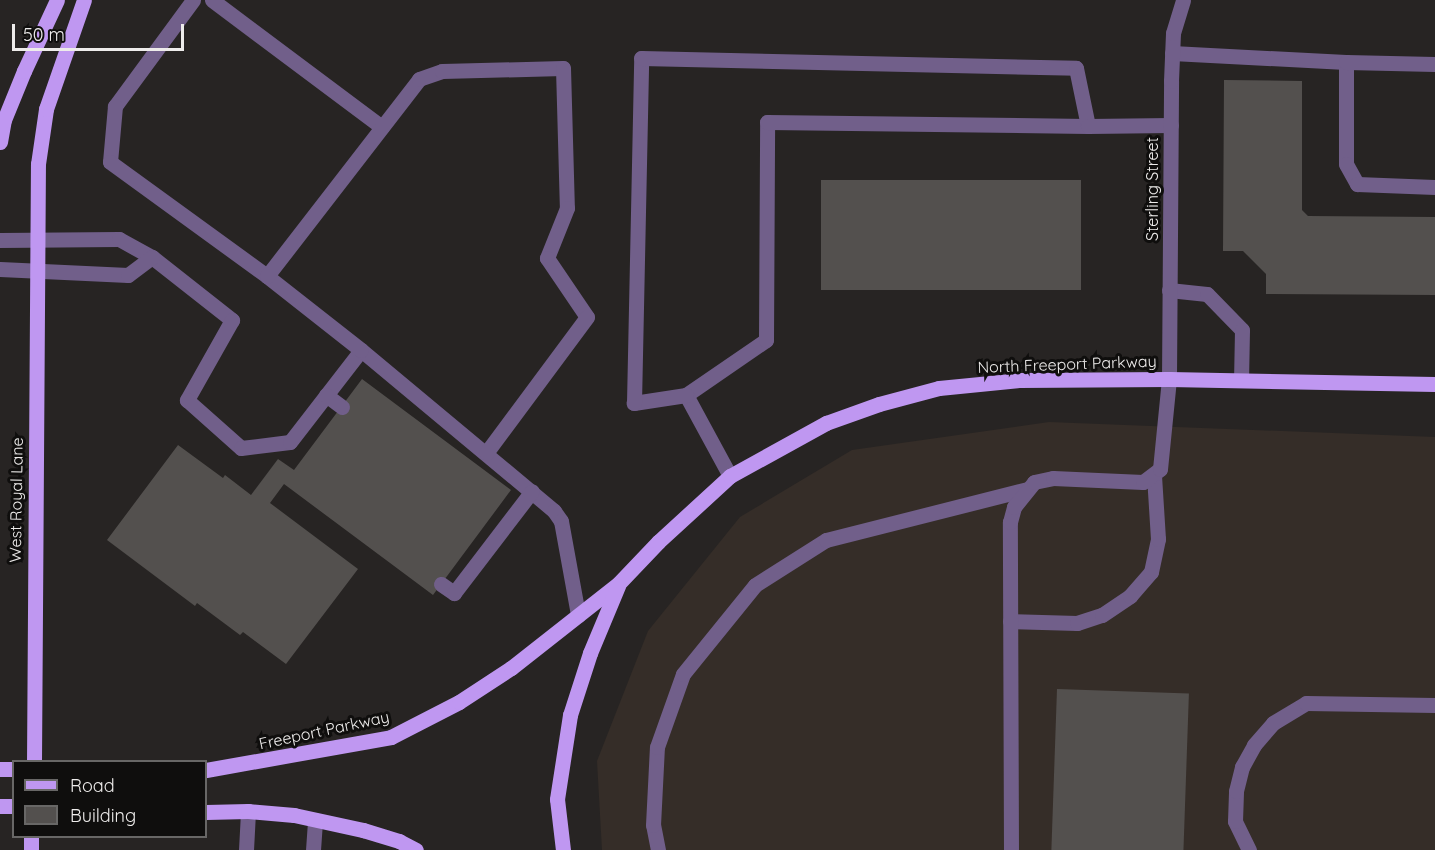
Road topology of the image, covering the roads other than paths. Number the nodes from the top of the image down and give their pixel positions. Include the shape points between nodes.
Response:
1 (57, 0) edge
2 (84, 0) edge
3 (193, 0) edge
4 (212, 0) edge
5 (1184, 0) edge
6 (1172, 53) junction
7 (1346, 62) junction
8 (1435, 64) edge
9 (1171, 125) junction
10 (382, 126) junction
11 (1088, 126) junction
12 (0, 142) edge
13 (1435, 188) edge
14 (0, 240) edge
15 (36, 240) junction
16 (152, 257) junction
17 (0, 269) edge
18 (36, 270) junction
19 (267, 276) junction
20 (1169, 290) junction
21 (361, 350) junction
22 (1169, 379) junction
23 (1241, 380) junction
24 (1435, 384) edge
25 (326, 395) junction
26 (686, 395) junction
27 (342, 407) dead end
28 (486, 453) junction
29 (730, 476) junction
30 (1154, 476) junction
31 (1028, 489) junction
32 (532, 491) junction
33 (619, 583) junction
34 (441, 584) dead end
35 (578, 615) junction
36 (1010, 621) junction
37 (1435, 705) edge
38 (34, 760) edge
39 (207, 770) edge
40 (248, 811) junction
41 (207, 812) edge
42 (315, 820) junction
43 (246, 850) edge
44 (313, 850) edge
45 (416, 850) edge
46 (563, 850) edge
47 (658, 850) edge
48 (1011, 850) edge
49 (1249, 850) edge

1 - 12 main road via 4,120
2 - 15 main road, West Royal Lane via 46,109 38,164
3 - 19 street via 115,106 110,162
4 - 10 street
5 - 6 street, Sterling Street via 1173,33
6 - 7 street
6 - 9 street, Sterling Street
7 - 8 street
7 - 13 street via 1346,164 1357,184
9 - 11 street
9 - 20 street, Sterling Street
10 - 19 street
10 - 28 street via 419,79 442,71 563,68 567,208 547,258 587,317
11 - 26 street via 766,122 766,340
11 - 26 street via 1076,68 641,58 634,403
14 - 15 street
15 - 16 street via 119,239
15 - 18 main road, West Royal Lane
16 - 18 street via 128,275
16 - 25 street via 232,320 187,400 241,448 290,442
17 - 18 street
18 - 38 main road, West Royal Lane
19 - 21 street
20 - 22 street, Sterling Street
20 - 23 street via 1207,294 1242,330
21 - 25 street
21 - 28 street
22 - 23 main road, North Freeport Parkway
22 - 29 main road, North Freeport Parkway via 1019,380 939,388 826,423
22 - 30 street, Sterling Street via 1160,469
23 - 24 main road, North Freeport Parkway
25 - 27 street
26 - 29 street
28 - 32 street
29 - 33 main road, North Freeport Parkway
30 - 31 street via 1143,482 1053,478 1034,482
30 - 36 street, Sterling Street via 1158,539 1151,572 1130,596 1102,615 1077,623
31 - 36 street via 1014,507 1010,522
31 - 47 street via 826,540 755,585 683,674 657,747 653,825
32 - 34 street via 454,593
32 - 35 street via 561,521
33 - 35 main road, Freeport Parkway
33 - 46 main road via 570,715 557,798
35 - 39 main road, Freeport Parkway via 512,668 459,702 391,737
36 - 48 street
37 - 49 street via 1306,703 1273,723 1250,752 1236,792 1235,821
40 - 41 main road
40 - 42 main road
40 - 43 street
42 - 44 street
42 - 45 main road via 363,830

